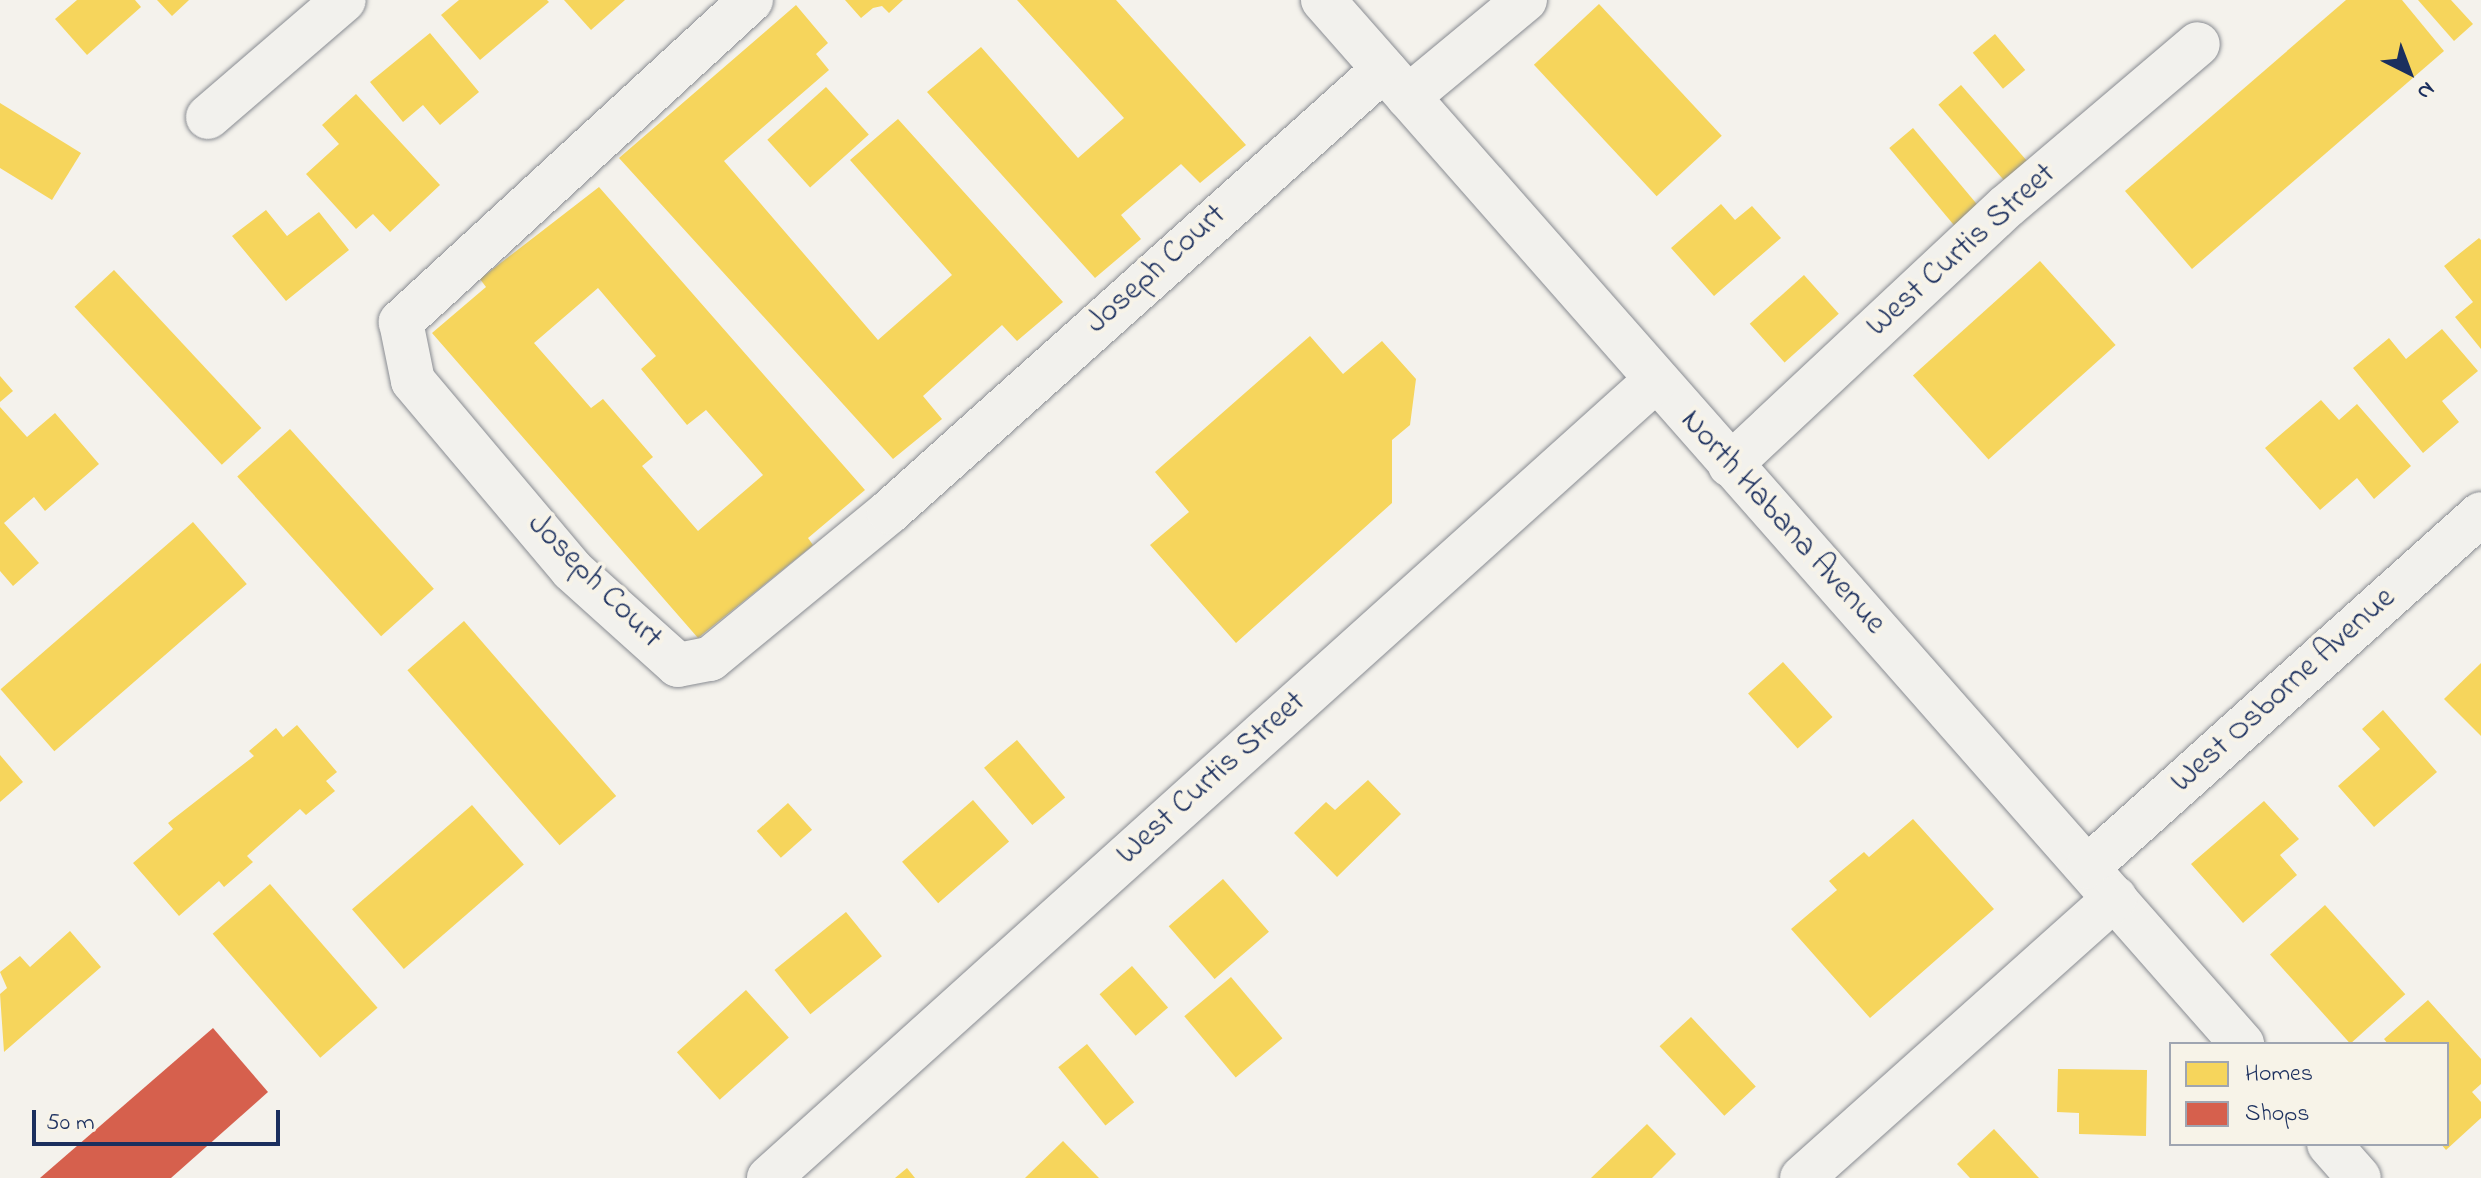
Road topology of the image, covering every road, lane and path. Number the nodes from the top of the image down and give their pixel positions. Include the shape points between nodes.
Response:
1 (344, 0) edge
2 (751, 0) edge
3 (1323, 0) edge
4 (1525, 0) edge
5 (2198, 44) dead end
6 (1396, 83) junction
7 (208, 117) dead end
8 (1656, 380) junction
9 (1730, 465) junction
10 (2481, 514) edge
11 (2102, 883) junction
12 (2240, 1042) edge
13 (2331, 1146) edge
14 (769, 1178) edge
15 (1802, 1178) edge
16 (2359, 1178) edge

1 - 7 street
2 - 6 street, Joseph Court via 401,322 413,381 572,570 678,665 710,659
3 - 6 street, North Habana Avenue
4 - 6 street
5 - 9 street, West Curtis Street via 2007,206
6 - 8 street, North Habana Avenue
8 - 9 street, North Habana Avenue
8 - 14 street, West Curtis Street
9 - 11 street, North Habana Avenue
10 - 11 street, West Osborne Avenue
11 - 12 street, North Habana Avenue
11 - 15 street, West Osborne Avenue
13 - 16 street

